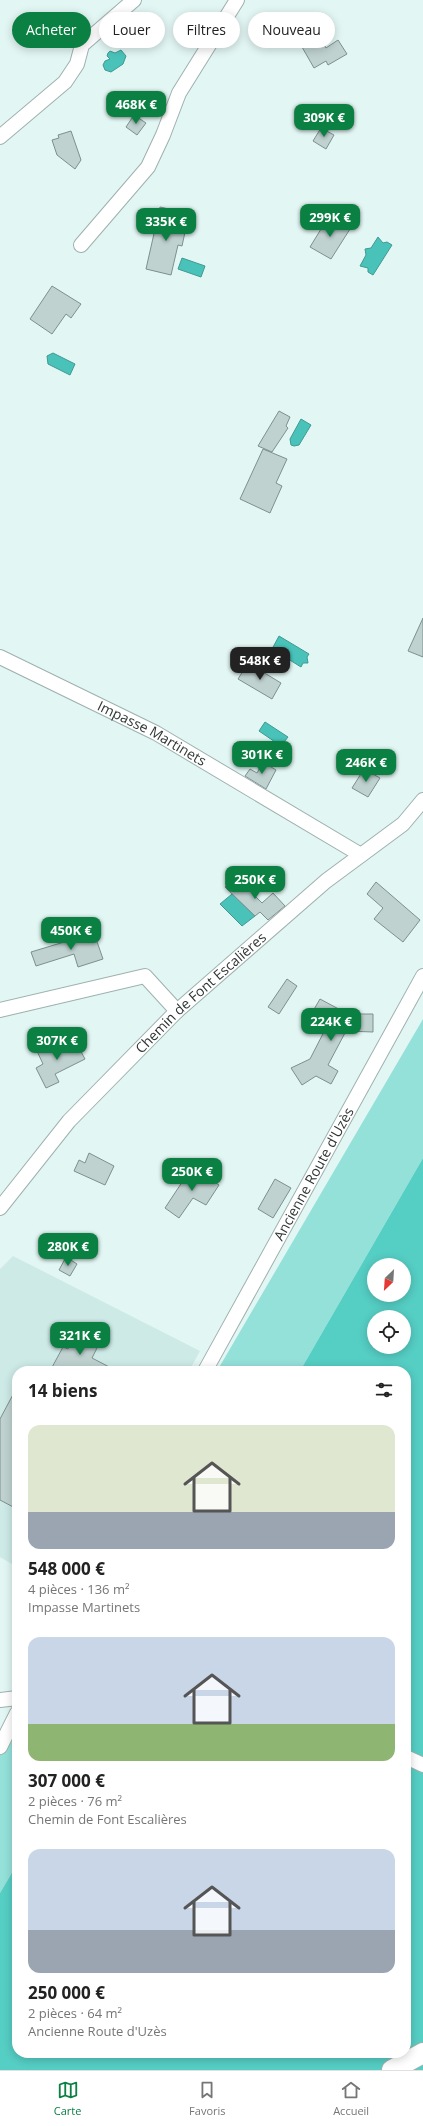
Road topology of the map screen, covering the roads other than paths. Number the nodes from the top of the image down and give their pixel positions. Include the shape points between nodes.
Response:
1 (134, 0) edge
2 (237, 0) edge
3 (0, 137) edge
4 (81, 245) dead end
5 (0, 657) edge
6 (423, 800) edge
7 (361, 855) junction
8 (423, 976) edge
9 (0, 1010) edge
10 (178, 1011) junction
11 (0, 1208) edge
12 (208, 1366) edge
13 (12, 1699) edge
14 (0, 1700) edge
15 (12, 1723) edge
16 (0, 1747) edge
17 (411, 1759) edge
18 (423, 1764) edge
19 (423, 2053) edge
20 (392, 2070) edge

1 - 3 street via 82,46 77,64 65,82
2 - 4 street via 179,93 148,167
5 - 7 street, Impasse Martinets via 156,733
6 - 7 street, Chemin de Font Escalières via 403,824
7 - 10 street, Chemin de Font Escalières via 326,881
8 - 12 street, Ancienne Route d'Uzès
9 - 10 street via 145,976
10 - 11 street, Chemin de Font Escalières via 69,1121
13 - 14 street
15 - 16 street
17 - 18 street
19 - 20 main road

